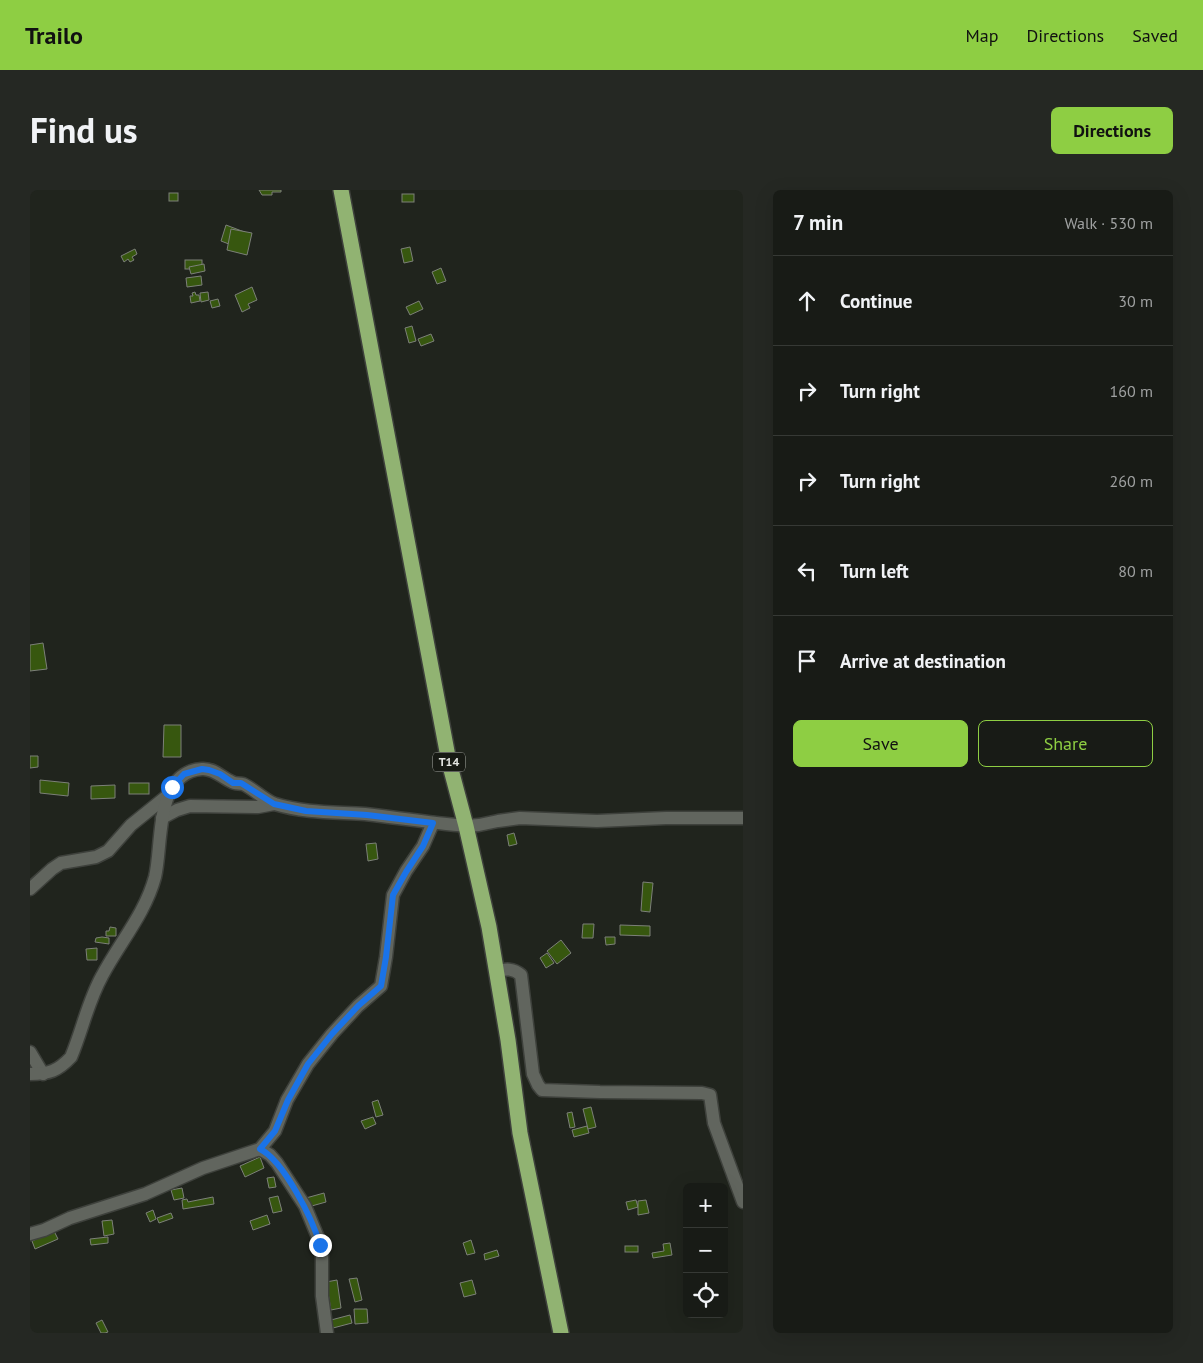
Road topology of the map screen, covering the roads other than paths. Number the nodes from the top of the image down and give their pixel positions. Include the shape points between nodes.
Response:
1 (341, 190) edge
2 (167, 796) junction
3 (274, 804) junction
4 (162, 818) junction
5 (743, 818) edge
6 (433, 823) junction
7 (466, 826) junction
8 (30, 889) edge
9 (496, 971) junction
10 (30, 1052) edge
11 (36, 1074) edge
12 (260, 1149) junction
13 (743, 1202) edge
14 (30, 1234) edge
15 (328, 1333) edge
16 (561, 1333) edge

1 - 7 highway, T14 via 445,743
2 - 3 street via 184,774 202,769 220,774 233,783 241,783
2 - 4 street
2 - 8 street via 131,825 108,851 96,857 61,863
3 - 4 street via 258,807 190,806
3 - 6 street via 306,811
4 - 11 street via 150,895 100,978 71,1057 62,1066
5 - 7 street via 597,821 520,818
6 - 7 street
6 - 12 street via 393,895 381,986 358,1006 308,1064 275,1131
7 - 9 highway, T14
9 - 13 street via 510,969 521,975 533,1074 542,1090 710,1095 714,1123
9 - 16 highway, T14 via 520,1133
10 - 11 street
12 - 14 street
12 - 15 street via 277,1163 305,1206 317,1235 322,1256 322,1296

